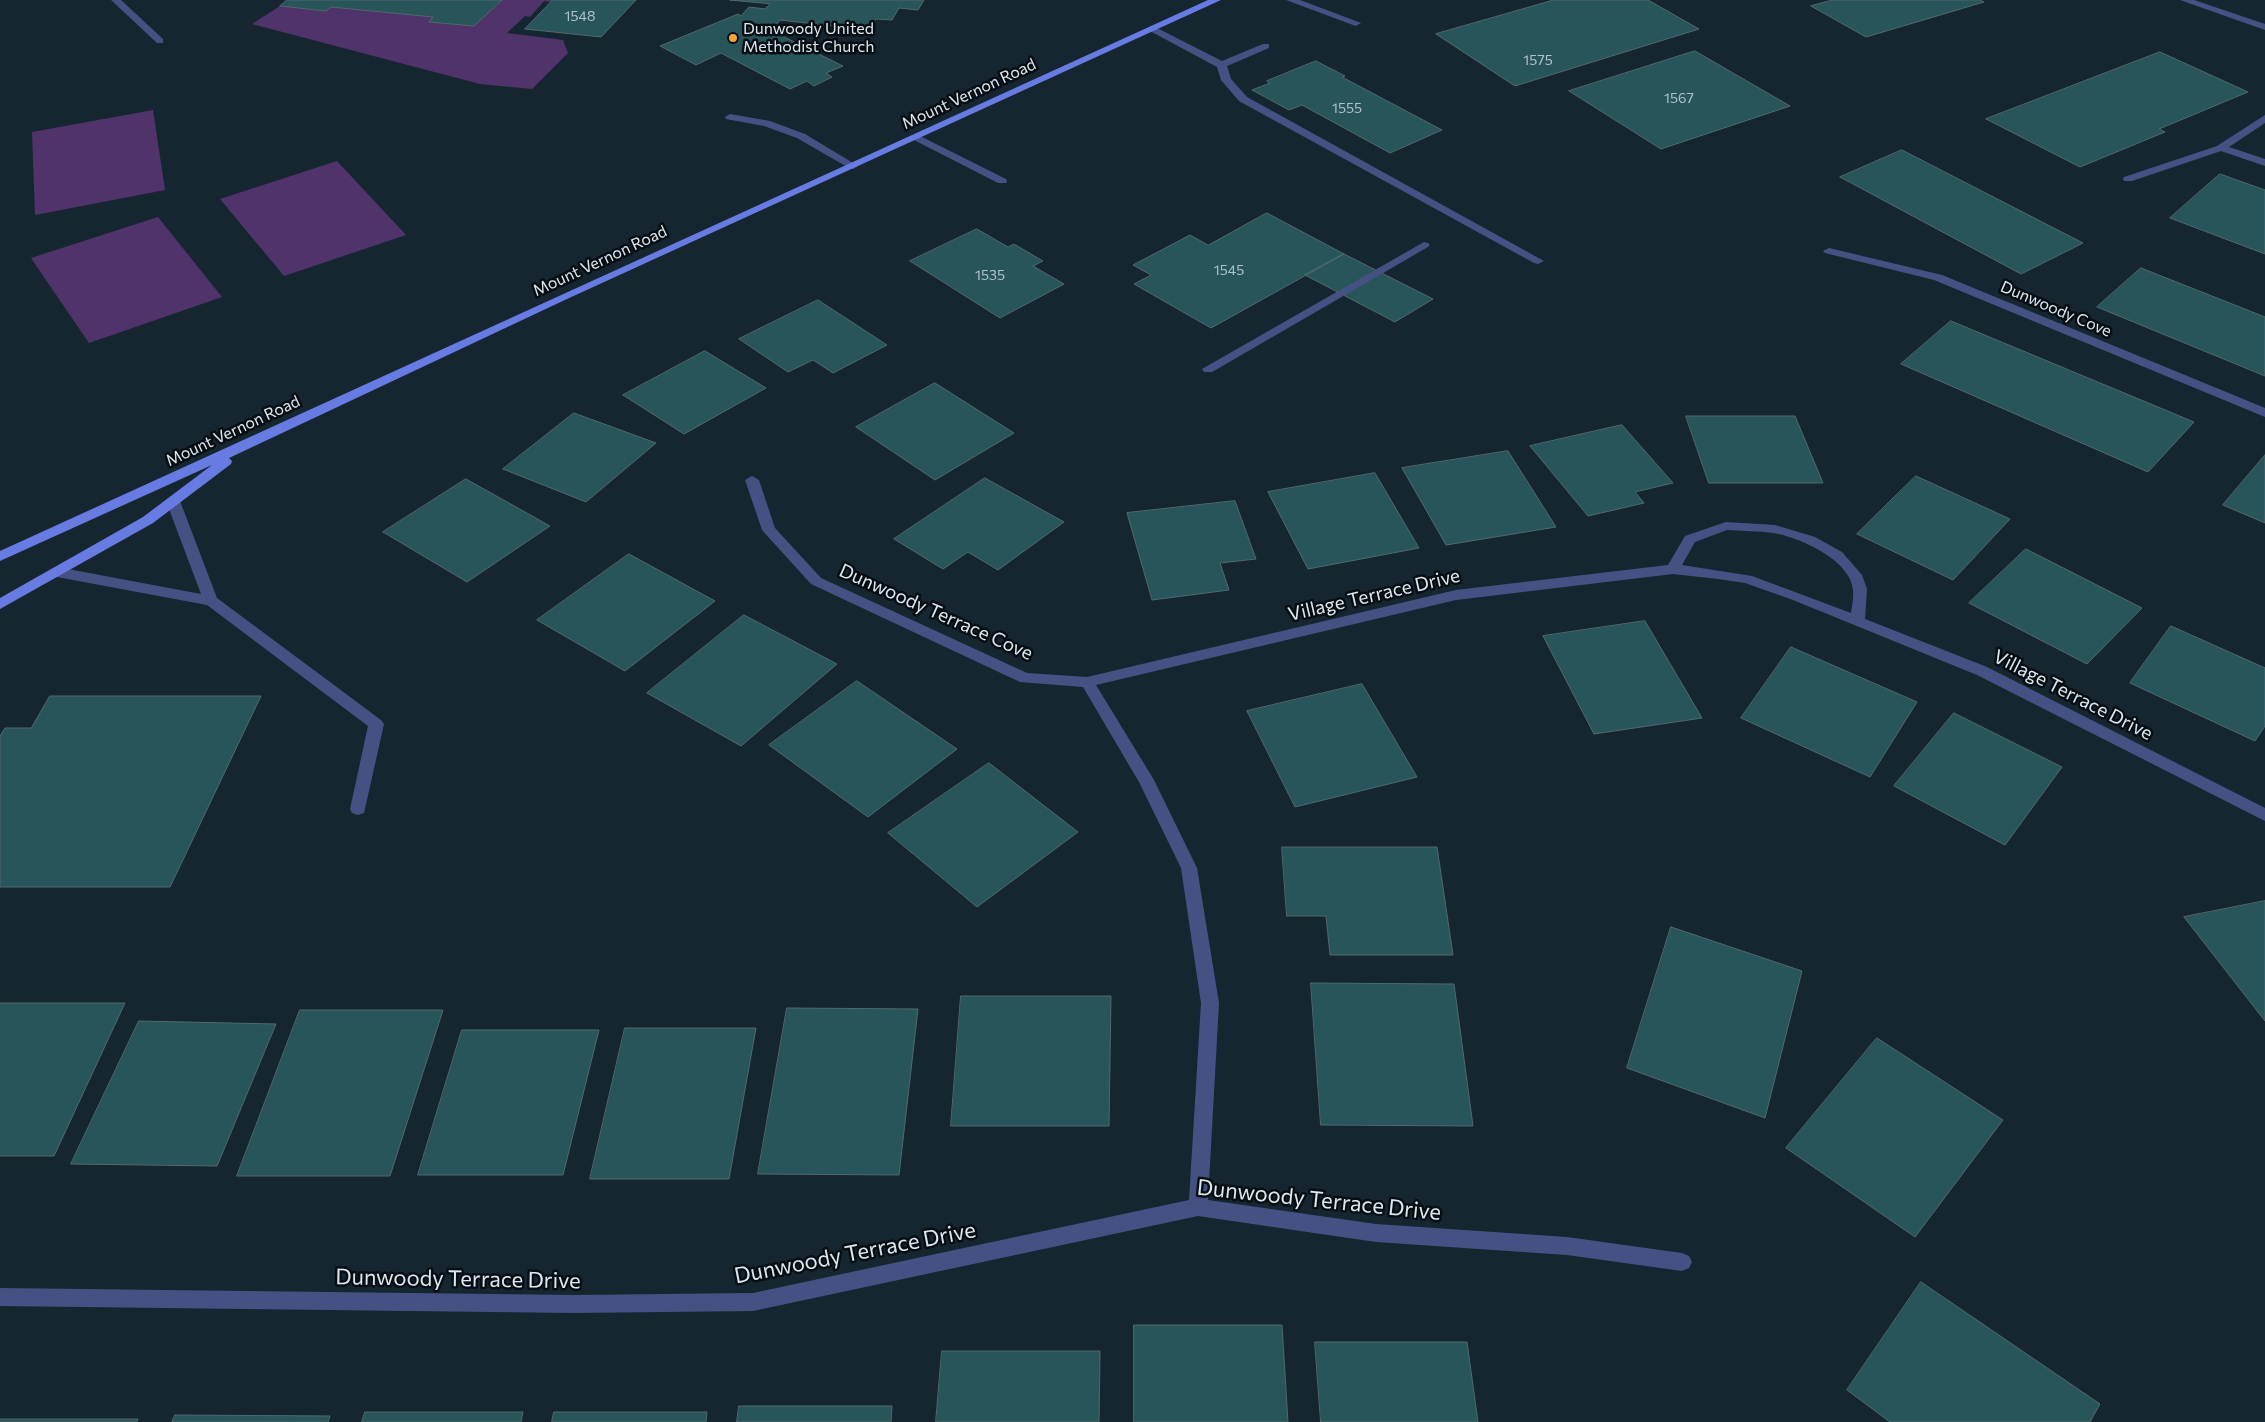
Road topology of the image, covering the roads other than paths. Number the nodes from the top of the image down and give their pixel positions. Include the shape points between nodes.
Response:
1 (116, 0) edge
2 (1216, 0) edge
3 (1291, 0) edge
4 (2192, 1) edge
5 (1356, 23) dead end
6 (2265, 27) edge
7 (1153, 29) junction
8 (160, 41) dead end
9 (1266, 46) dead end
10 (1222, 65) junction
11 (730, 117) dead end
12 (2265, 118) edge
13 (916, 137) junction
14 (2221, 148) junction
15 (2265, 163) edge
16 (853, 166) junction
17 (2128, 179) dead end
18 (1002, 181) dead end
19 (1424, 245) dead end
20 (1829, 252) dead end
21 (1538, 260) dead end
22 (1208, 369) dead end
23 (2265, 413) edge
24 (248, 444) junction
25 (752, 480) dead end
26 (173, 500) junction
27 (0, 556) edge
28 (1673, 569) junction
29 (56, 572) junction
30 (212, 600) junction
31 (0, 604) edge
32 (1858, 622) junction
33 (1087, 682) junction
34 (358, 809) dead end
35 (2265, 815) edge
36 (1198, 1207) junction
37 (1682, 1262) dead end
38 (0, 1297) edge

1 - 8 street
2 - 7 main road, Mount Vernon Road
3 - 5 street
4 - 6 street
7 - 10 street
7 - 13 main road, Mount Vernon Road
9 - 10 street
10 - 21 street via 1226,80 1243,99
11 - 16 street via 766,123 801,136
12 - 14 street
13 - 16 main road, Mount Vernon Road
13 - 18 street
14 - 15 street
14 - 17 street
16 - 24 main road, Mount Vernon Road
19 - 22 street
20 - 23 street, Dunwoody Cove via 1938,277
24 - 26 main road
24 - 27 main road, Mount Vernon Road
25 - 33 street, Dunwoody Terrace Cove via 768,530 816,581 1025,678
26 - 29 main road via 148,520
26 - 30 street
28 - 32 street, Village Terrace Drive via 1747,579
28 - 32 street via 1690,539 1726,526 1775,529 1837,555 1856,575 1860,588
28 - 33 street, Village Terrace Drive via 1456,595
29 - 30 street
29 - 31 main road
30 - 34 street via 376,724
32 - 35 street, Village Terrace Drive via 1982,670
33 - 36 street via 1146,780 1190,868 1210,1003
36 - 37 street, Dunwoody Terrace Drive via 1376,1233 1567,1246
36 - 38 street, Dunwoody Terrace Drive via 753,1302 574,1304

